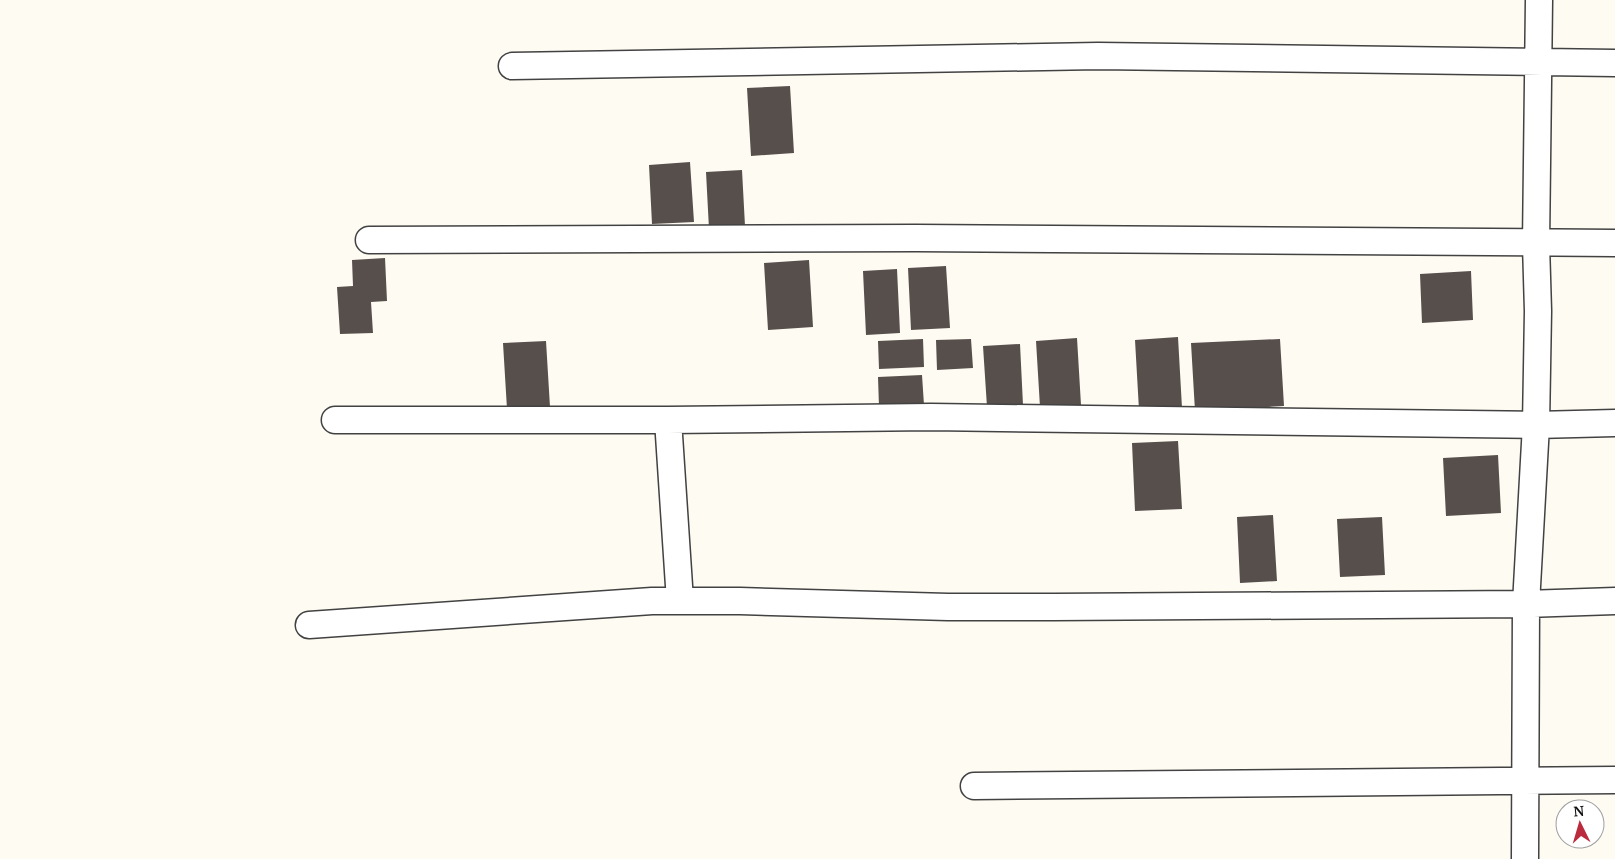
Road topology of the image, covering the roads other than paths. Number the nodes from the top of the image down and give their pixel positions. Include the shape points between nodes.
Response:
1 (1539, 0) edge
2 (1538, 63) junction
3 (1615, 63) edge
4 (512, 66) dead end
5 (369, 240) dead end
6 (1615, 243) edge
7 (1536, 244) junction
8 (335, 420) dead end
9 (668, 420) junction
10 (1615, 423) edge
11 (1536, 425) junction
12 (680, 601) junction
13 (1615, 601) edge
14 (1526, 604) junction
15 (309, 625) dead end
16 (1615, 780) edge
17 (1526, 781) junction
18 (974, 786) dead end
19 (1525, 859) edge

1 - 2 street
2 - 3 street
2 - 4 street via 1098,56
2 - 7 street
5 - 7 street via 925,238
6 - 7 street
7 - 11 street
8 - 9 street
9 - 11 street via 931,417
9 - 12 street
10 - 11 street
11 - 14 street
12 - 14 street via 1044,607
12 - 15 street
13 - 14 street
14 - 17 street
16 - 17 street
17 - 18 street
17 - 19 street

